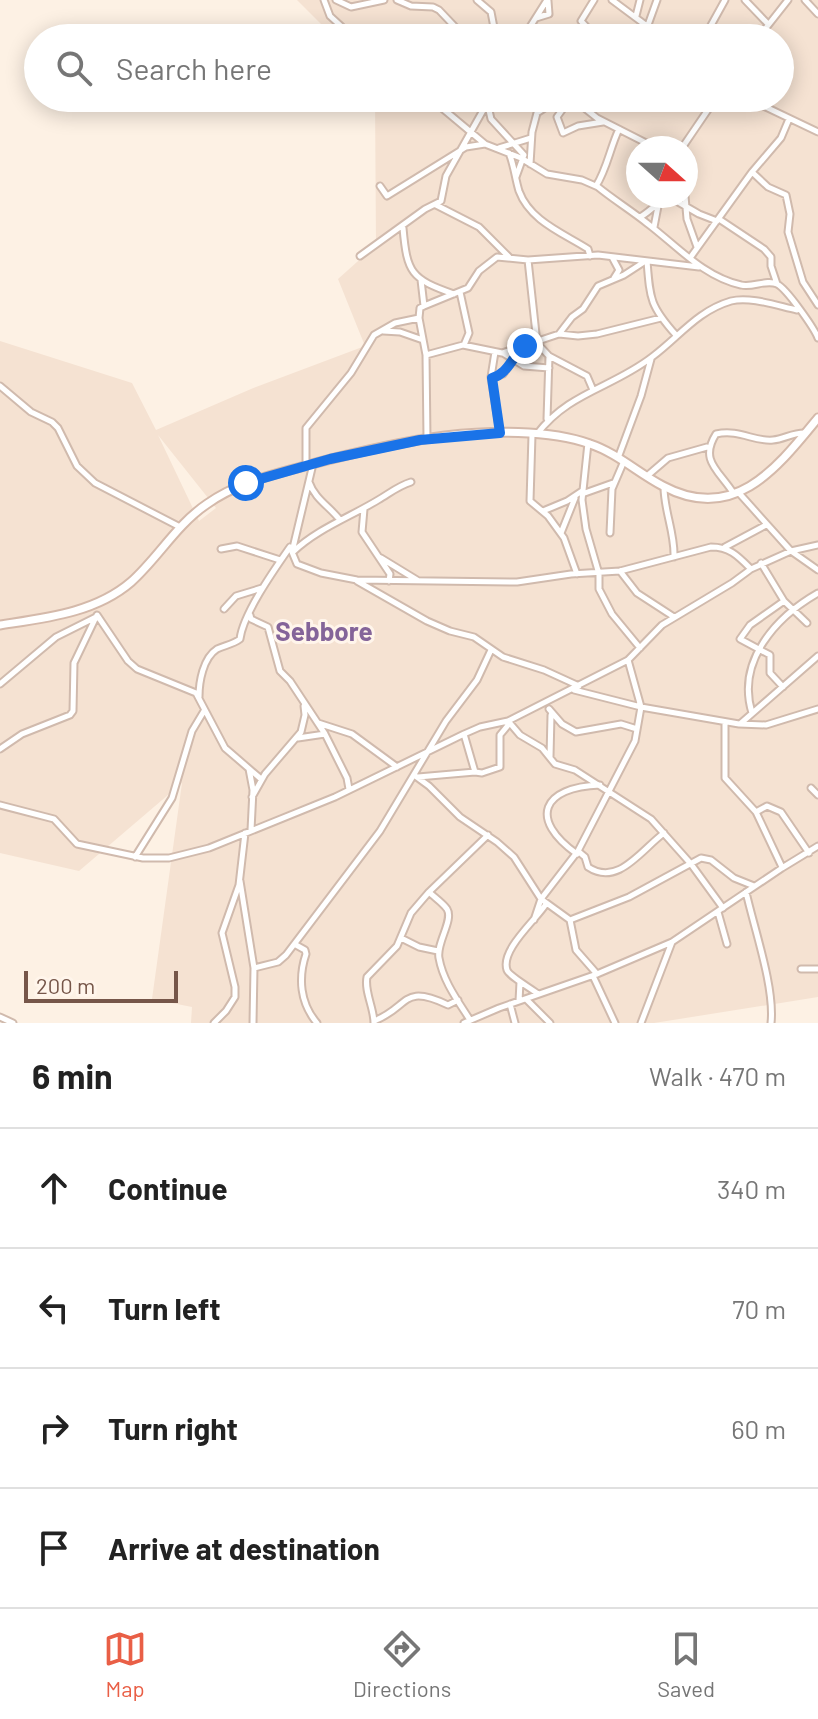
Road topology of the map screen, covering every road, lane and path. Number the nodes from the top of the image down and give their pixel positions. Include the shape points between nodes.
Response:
1 (324, 0) edge
2 (336, 0) edge
3 (384, 0) edge
4 (397, 0) edge
5 (477, 0) edge
6 (547, 0) edge
7 (594, 0) edge
8 (612, 0) edge
9 (622, 0) edge
10 (640, 0) edge
11 (657, 0) edge
12 (725, 0) edge
13 (745, 0) edge
14 (788, 0) edge
15 (805, 0) edge
16 (629, 12) junction
17 (818, 14) edge
18 (636, 16) junction
19 (339, 24) edge
20 (451, 24) edge
21 (493, 24) edge
22 (532, 24) edge
23 (584, 24) edge
24 (647, 24) edge
25 (648, 24) edge
26 (712, 24) edge
27 (768, 24) joint
28 (447, 112) edge
29 (483, 112) edge
30 (490, 112) edge
31 (538, 112) edge
32 (561, 112) edge
33 (590, 112) edge
34 (706, 112) edge
35 (775, 112) edge
36 (789, 119) junction
37 (818, 121) edge
38 (604, 122) junction
39 (619, 129) junction
40 (816, 131) edge
41 (472, 132) junction
42 (633, 136) edge
43 (690, 136) edge
44 (532, 137) junction
45 (485, 144) junction
46 (515, 145) junction
47 (497, 148) junction
48 (462, 149) junction
49 (509, 153) junction
50 (523, 160) junction
51 (530, 164) junction
52 (752, 172) junction
53 (516, 177) junction
54 (380, 186) dead end
55 (596, 186) junction
56 (436, 205) junction
57 (653, 208) edge
58 (658, 208) edge
59 (686, 208) edge
60 (691, 208) edge
61 (640, 217) junction
62 (718, 220) junction
63 (403, 227) junction
64 (654, 228) junction
65 (698, 248) junction
66 (360, 256) dead end
67 (590, 256) junction
68 (612, 257) junction
69 (510, 258) junction
70 (690, 258) junction
71 (528, 260) junction
72 (646, 261) junction
73 (700, 267) junction
74 (421, 280) junction
75 (610, 282) junction
76 (777, 284) junction
77 (457, 293) junction
78 (818, 305) edge
79 (424, 306) junction
80 (798, 310) junction
81 (419, 318) junction
82 (661, 318) junction
83 (818, 320) edge
84 (382, 331) junction
85 (559, 334) junction
86 (676, 335) junction
87 (817, 335) edge
88 (424, 340) junction
89 (537, 343) junction
90 (463, 345) junction
91 (525, 346) junction
92 (486, 350) junction
93 (495, 352) junction
94 (502, 353) junction
95 (426, 355) junction
96 (549, 356) junction
97 (651, 358) junction
98 (492, 360) junction
99 (514, 360) junction
100 (549, 368) junction
101 (492, 378) junction
102 (0, 386) edge
103 (593, 390) junction
104 (818, 418) edge
105 (547, 421) junction
106 (500, 433) junction
107 (806, 433) junction
108 (534, 435) junction
109 (427, 439) junction
110 (588, 443) junction
111 (707, 447) junction
112 (621, 460) junction
113 (309, 465) junction
114 (647, 476) junction
115 (308, 481) junction
116 (411, 482) dead end
117 (613, 483) junction
118 (664, 487) junction
119 (580, 494) junction
120 (737, 494) junction
121 (367, 505) junction
122 (542, 512) junction
123 (340, 520) junction
124 (766, 525) junction
125 (180, 527) junction
126 (610, 533) dead end
127 (561, 534) junction
128 (818, 545) edge
129 (724, 547) junction
130 (221, 549) dead end
131 (292, 549) junction
132 (791, 551) junction
133 (674, 557) junction
134 (380, 558) junction
135 (280, 560) junction
136 (761, 563) junction
137 (751, 569) junction
138 (818, 570) edge
139 (620, 571) junction
140 (577, 574) junction
141 (599, 574) junction
142 (357, 580) junction
143 (417, 580) junction
144 (389, 581) junction
145 (262, 587) junction
146 (818, 593) edge
147 (784, 601) junction
148 (91, 605) junction
149 (224, 609) dead end
150 (793, 611) junction
151 (250, 615) junction
152 (96, 616) junction
153 (674, 617) junction
154 (807, 623) dead end
155 (0, 625) edge
156 (640, 648) junction
157 (491, 650) junction
158 (758, 650) junction
159 (818, 656) edge
160 (628, 660) junction
161 (0, 684) edge
162 (783, 687) junction
163 (576, 688) junction
164 (198, 698) junction
165 (304, 705) junction
166 (547, 706) junction
167 (641, 707) junction
168 (818, 709) edge
169 (205, 710) junction
170 (752, 713) junction
171 (508, 722) junction
172 (725, 722) junction
173 (317, 723) junction
174 (739, 724) junction
175 (637, 729) junction
176 (325, 734) junction
177 (464, 734) junction
178 (297, 738) junction
179 (0, 749) edge
180 (425, 754) junction
181 (550, 758) junction
182 (397, 767) junction
183 (249, 768) junction
184 (475, 772) junction
185 (416, 776) junction
186 (261, 779) junction
187 (601, 785) junction
188 (351, 787) junction
189 (811, 788) dead end
190 (608, 789) junction
191 (818, 795) edge
192 (252, 797) junction
193 (0, 805) edge
194 (756, 812) junction
195 (248, 832) junction
196 (664, 833) junction
197 (488, 835) junction
198 (817, 848) edge
199 (578, 853) junction
200 (809, 853) junction
201 (135, 857) junction
202 (691, 864) junction
203 (782, 868) junction
204 (239, 876) junction
205 (755, 886) junction
206 (429, 892) junction
207 (746, 892) junction
208 (541, 899) junction
209 (546, 904) junction
210 (721, 910) junction
211 (534, 920) junction
212 (570, 920) junction
213 (401, 938) junction
214 (672, 942) junction
215 (727, 944) dead end
216 (296, 945) junction
217 (438, 951) junction
218 (254, 968) junction
219 (801, 969) dead end
220 (818, 969) edge
221 (595, 975) junction
222 (520, 981) junction
223 (538, 994) junction
224 (458, 1000) junction
225 (523, 1000) junction
226 (510, 1004) junction
227 (0, 1017) edge
228 (374, 1022) edge
229 (467, 1022) edge
230 (642, 1022) edge
231 (13, 1023) edge
232 (214, 1023) edge
233 (253, 1023) edge
234 (317, 1023) edge
235 (515, 1023) edge
236 (550, 1023) edge
237 (615, 1023) edge
238 (771, 1023) edge

1 - 19 street
2 - 3 street via 351,7
4 - 20 street via 433,7
5 - 21 street via 491,12
6 - 22 street via 549,14
7 - 23 street
8 - 16 street
9 - 16 street
10 - 18 street
11 - 25 street
12 - 26 street
13 - 27 street
14 - 27 street
15 - 17 street
16 - 18 street
18 - 24 street
28 - 41 street
29 - 41 street
30 - 46 street
31 - 44 street
32 - 38 street via 557,117 563,133
33 - 38 street
34 - 43 street
35 - 36 street
36 - 40 street
36 - 52 street via 781,138
37 - 40 street
38 - 39 street
39 - 42 street
39 - 55 street
41 - 45 street
41 - 48 street
44 - 46 street
44 - 51 street
45 - 47 street
45 - 48 street
46 - 47 street
46 - 50 street
47 - 49 street
48 - 54 street via 387,196
48 - 56 street
49 - 50 street
49 - 53 street
50 - 51 street
50 - 53 street
51 - 55 street
52 - 62 street
52 - 78 street via 786,195 788,232 803,282
53 - 67 street via 521,195 536,214 588,249
55 - 61 street
56 - 63 street
56 - 69 street via 475,224
57 - 61 street
58 - 64 street
59 - 65 street
60 - 62 street
61 - 64 street
62 - 65 street
62 - 76 street via 764,249
63 - 66 street
63 - 74 street via 407,264
64 - 70 street
65 - 70 street
67 - 68 street
67 - 71 street
68 - 72 street
68 - 75 street via 619,270
69 - 71 street
69 - 77 street via 497,257
70 - 73 street
71 - 89 street
72 - 73 street
72 - 75 street
72 - 82 street via 651,302
73 - 76 street via 742,286
74 - 77 street
74 - 79 street
75 - 85 street via 596,287
76 - 80 street
77 - 79 street
77 - 90 street via 469,333
79 - 81 street
80 - 86 street via 729,302 695,318
80 - 87 street
81 - 84 street
81 - 88 street
82 - 85 street via 597,334
82 - 86 street
83 - 87 street
84 - 88 street
84 - 113 street via 306,428
85 - 89 street
86 - 97 street
88 - 95 street
89 - 91 street
89 - 96 street
90 - 92 street
90 - 95 street
91 - 94 street
91 - 99 street
92 - 93 street
92 - 98 street
93 - 94 street
93 - 98 street
94 - 99 street
95 - 109 street
96 - 100 street
96 - 103 street via 585,375
97 - 103 street
97 - 112 street
98 - 101 street
99 - 100 street via 534,369
99 - 101 street
100 - 105 street
101 - 106 street
102 - 125 street via 58,428 77,466 95,483
103 - 105 street
104 - 107 main road
105 - 108 street
106 - 108 main road
106 - 109 main road
107 - 111 street via 772,440 720,433
107 - 120 main road via 768,475
108 - 110 main road
108 - 122 street via 530,501
109 - 113 main road
110 - 112 main road
110 - 119 street
111 - 114 street via 668,458
111 - 120 street via 709,460
112 - 114 main road
112 - 117 street
113 - 115 street
113 - 125 main road via 225,492
114 - 118 main road
115 - 123 street
115 - 131 street
116 - 121 street
117 - 119 street
117 - 126 street
118 - 120 main road via 695,497
118 - 133 street
119 - 122 street
119 - 127 street
119 - 141 street
120 - 124 street
121 - 123 street
121 - 134 street via 362,532
122 - 127 street
123 - 131 street
124 - 129 street
124 - 132 street
125 - 148 main road via 131,582
127 - 140 street
128 - 132 street
129 - 133 street
129 - 137 street
130 - 135 street via 237,546
131 - 135 street
131 - 142 street via 303,568
132 - 136 street
132 - 138 street
133 - 139 street
134 - 143 street
134 - 144 street
135 - 145 street
136 - 137 street
136 - 147 street
137 - 153 street
139 - 141 street
139 - 153 street via 637,593
140 - 141 street
140 - 143 street via 517,582
141 - 156 street via 599,589 610,611
142 - 144 street
142 - 157 street via 412,614 468,634
143 - 144 street
145 - 149 street via 236,596
145 - 151 street
146 - 150 street
147 - 150 street
147 - 158 street via 740,636
148 - 152 street
148 - 155 main road
150 - 154 street
150 - 158 street
151 - 164 street via 240,639 216,650 206,663
151 - 165 street via 268,627 280,671
152 - 161 street via 56,637
152 - 164 street via 137,669 189,688
152 - 179 street via 74,663 73,711
153 - 156 street
156 - 160 street
157 - 163 street
157 - 180 street via 477,680
158 - 162 street via 770,655 770,673
158 - 170 street via 749,686
159 - 162 street
160 - 163 street
160 - 167 street
162 - 170 street
163 - 166 street
163 - 167 street
164 - 169 street
165 - 173 street
165 - 178 street
166 - 171 street
166 - 175 street via 576,732 621,724
166 - 181 street via 552,719
167 - 172 street
167 - 175 street
168 - 174 street via 766,725
169 - 183 street via 225,748
169 - 201 street via 192,731 172,798
170 - 174 street
171 - 177 street
171 - 181 street
171 - 184 street via 500,735 500,767
172 - 174 street
172 - 194 street via 725,778
173 - 176 street
173 - 182 street via 352,734
175 - 190 street
176 - 178 street
176 - 188 street
177 - 180 street
177 - 184 street
178 - 186 street
180 - 182 street
180 - 185 street
181 - 187 street
182 - 188 street
183 - 186 street
183 - 192 street
184 - 185 street
185 - 197 street
185 - 216 street
186 - 192 street
187 - 190 street
187 - 199 street via 561,791 549,805 551,829
188 - 195 street
189 - 191 street
190 - 196 street
190 - 199 street
192 - 195 street
193 - 201 street via 54,819 77,844
194 - 200 street via 776,808
194 - 203 street
195 - 201 street via 169,858
195 - 204 street
196 - 199 street via 610,873 588,867
196 - 202 street
197 - 206 street
197 - 208 street via 514,857
198 - 200 street
199 - 208 street
200 - 203 street
202 - 205 street via 705,858
202 - 210 street
202 - 212 street
203 - 205 street
204 - 218 street
204 - 232 street via 222,933 235,997
205 - 207 street
206 - 213 street via 411,913
206 - 217 street via 450,916
207 - 210 street
207 - 238 street
208 - 209 street
208 - 211 street
209 - 211 street
209 - 212 street
210 - 214 street
210 - 215 street
211 - 222 street via 506,958 507,970
212 - 221 street via 576,950
213 - 217 street
213 - 228 street via 365,980
214 - 221 street
214 - 230 street
216 - 218 street via 278,962
216 - 234 street via 305,950 300,988
217 - 224 street
218 - 233 street
219 - 220 street
221 - 223 street
221 - 237 street
222 - 223 street
222 - 225 street
223 - 225 street
224 - 228 street via 448,1005 415,995
224 - 229 street
225 - 226 street
225 - 236 street
226 - 229 street
226 - 235 street
227 - 231 street

